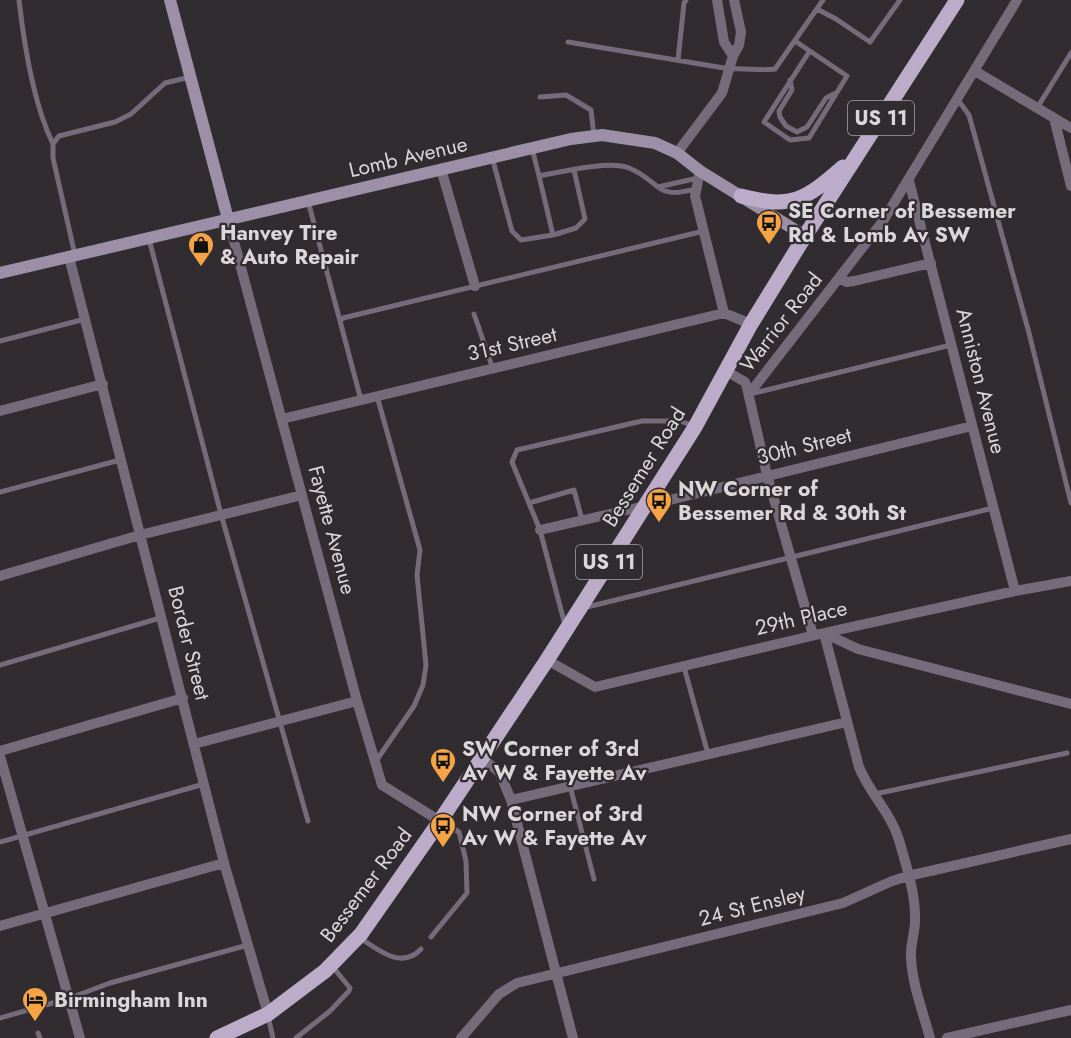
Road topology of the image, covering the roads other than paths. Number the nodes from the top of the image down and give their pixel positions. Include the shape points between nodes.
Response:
1 (19, 0) edge
2 (170, 0) edge
3 (686, 0) edge
4 (717, 0) edge
5 (734, 0) edge
6 (823, 0) edge
7 (900, 0) edge
8 (957, 0) edge
9 (1017, 0) edge
10 (817, 9) junction
11 (795, 40) junction
12 (568, 42) dead end
13 (809, 52) junction
14 (1071, 53) edge
15 (733, 56) junction
16 (678, 60) junction
17 (730, 69) junction
18 (975, 71) junction
19 (190, 77) junction
20 (790, 80) junction
21 (837, 92) junction
22 (540, 97) dead end
23 (958, 100) junction
24 (1037, 108) junction
25 (1054, 118) junction
26 (1071, 128) edge
27 (594, 136) junction
28 (53, 144) junction
29 (532, 148) junction
30 (677, 153) junction
31 (856, 156) junction
32 (492, 157) junction
33 (1068, 163) edge
34 (441, 169) junction
35 (574, 170) junction
36 (539, 176) junction
37 (698, 179) junction
38 (909, 181) junction
39 (1071, 186) edge
40 (658, 187) junction
41 (741, 196) junction
42 (308, 200) junction
43 (228, 219) junction
44 (704, 231) junction
45 (553, 235) junction
46 (805, 236) junction
47 (148, 238) junction
48 (72, 257) junction
49 (931, 263) junction
50 (0, 273) edge
51 (839, 279) junction
52 (475, 286) junction
53 (474, 314) dead end
54 (724, 314) junction
55 (86, 319) junction
56 (340, 321) junction
57 (751, 324) junction
58 (0, 341) edge
59 (952, 345) junction
60 (493, 369) junction
61 (726, 371) junction
62 (103, 384) junction
63 (749, 394) junction
64 (377, 396) junction
65 (361, 400) junction
66 (0, 411) edge
67 (282, 419) junction
68 (972, 426) junction
69 (695, 427) junction
70 (122, 460) junction
71 (767, 475) junction
72 (0, 492) edge
73 (302, 495) junction
74 (529, 503) junction
75 (1071, 503) edge
76 (645, 506) junction
77 (994, 508) junction
78 (221, 514) junction
79 (582, 520) junction
80 (540, 530) junction
81 (140, 535) junction
82 (790, 557) junction
83 (0, 576) edge
84 (1071, 581) edge
85 (1015, 591) junction
86 (578, 609) junction
87 (162, 618) junction
88 (566, 628) junction
89 (819, 634) junction
90 (547, 660) junction
91 (0, 665) edge
92 (684, 665) junction
93 (183, 698) junction
94 (357, 701) junction
95 (1071, 704) edge
96 (280, 721) junction
97 (847, 722) junction
98 (194, 744) junction
99 (0, 751) edge
100 (1067, 753) dead end
101 (708, 754) junction
102 (0, 756) edge
103 (482, 758) junction
104 (375, 763) junction
105 (204, 784) junction
106 (570, 786) junction
107 (873, 794) junction
108 (511, 800) junction
109 (308, 821) dead end
110 (440, 821) junction
111 (23, 836) junction
112 (1071, 839) edge
113 (0, 842) edge
114 (224, 863) junction
115 (908, 876) junction
116 (594, 879) dead end
117 (44, 913) junction
118 (0, 926) edge
119 (358, 937) junction
120 (431, 937) dead end
121 (248, 945) junction
122 (421, 949) dead end
123 (331, 965) junction
124 (556, 973) junction
125 (70, 998) junction
126 (1071, 1010) edge
127 (268, 1014) junction
128 (0, 1018) edge
129 (80, 1038) edge
130 (218, 1038) edge
131 (273, 1038) edge
132 (296, 1038) edge
133 (461, 1038) edge
134 (573, 1038) edge
135 (930, 1038) edge
136 (947, 1038) edge

1 - 28 lane via 34,84
2 - 19 main road
3 - 16 lane
4 - 15 street via 724,42
5 - 15 street via 741,32
6 - 10 lane
7 - 10 lane via 870,42
8 - 31 main road, Bessemer Road / US 11
9 - 18 street, Warrior Road
10 - 11 lane
11 - 13 lane
11 - 17 lane via 775,69
12 - 16 lane
13 - 20 lane
13 - 21 lane via 847,76
14 - 24 lane
15 - 17 street
16 - 17 lane
17 - 30 street via 722,93
18 - 23 street, Warrior Road
18 - 24 street
19 - 28 lane via 165,83 131,114 115,122 67,132
19 - 43 main road
20 - 21 lane via 792,90 779,111 786,126 797,132 807,127 826,98
20 - 21 lane via 764,123 790,140 808,138
22 - 27 lane via 566,95 591,110
23 - 38 street, Warrior Road
23 - 75 lane via 969,115
24 - 25 street
25 - 26 street
25 - 33 street
27 - 29 main road, Lomb Avenue
27 - 30 main road, Lomb Avenue via 655,143
28 - 48 lane
29 - 32 main road, Lomb Avenue
29 - 36 lane
30 - 37 main road, Lomb Avenue
31 - 41 main road via 817,190 797,200 777,203
31 - 46 main road, Bessemer Road / US 11
32 - 34 main road, Lomb Avenue
32 - 45 lane via 512,231 521,240
33 - 39 street
34 - 42 main road, Lomb Avenue
34 - 52 street
35 - 36 lane
35 - 40 lane via 590,166 627,167
35 - 45 lane via 585,219 576,228
36 - 45 lane
37 - 40 lane
37 - 40 lane via 674,194
37 - 41 main road, Lomb Avenue
37 - 44 street via 695,196
38 - 49 street, Anniston Avenue
38 - 51 street, Warrior Road
41 - 46 main road, Lomb Avenue
42 - 43 main road, Lomb Avenue
42 - 56 lane
43 - 47 main road, Lomb Avenue
43 - 67 street, Fayette Avenue
44 - 52 lane
44 - 54 street
46 - 57 main road, Bessemer Road / US 11
47 - 48 main road, Lomb Avenue
47 - 78 lane
48 - 50 main road, Lomb Avenue
48 - 55 street, Border Street
49 - 51 street via 854,281
49 - 59 street, Anniston Avenue
51 - 63 street, Warrior Road
52 - 56 lane
53 - 60 lane
54 - 57 street
54 - 60 street, 31st Street
55 - 58 lane
55 - 62 street, Border Street
56 - 65 lane
57 - 61 main road, Bessemer Road / US 11
59 - 63 lane
59 - 68 street, Anniston Avenue
60 - 64 street, 31st Street
61 - 63 street via 745,381
61 - 69 main road, Bessemer Road / US 11
62 - 66 street
62 - 70 street, Border Street
63 - 71 street
64 - 65 street, 31st Street
64 - 104 lane via 420,550 417,575 426,665 414,706
65 - 67 street, 31st Street
67 - 73 street, Fayette Avenue
68 - 71 street, 30th Street
68 - 77 street, Anniston Avenue
69 - 74 lane via 680,421 642,421 518,450 512,462
69 - 76 main road, Bessemer Road / US 11
70 - 72 lane
70 - 81 street, Border Street
71 - 76 street, 30th Street
71 - 82 street
73 - 78 street
73 - 94 street, Fayette Avenue
74 - 79 lane via 574,490
74 - 80 lane
76 - 79 street, 30th Street
76 - 86 main road, Bessemer Road / US 11
77 - 82 lane
77 - 85 street, Anniston Avenue
78 - 81 street
78 - 96 lane
79 - 80 street, 30th Street
80 - 88 lane
81 - 83 street
81 - 87 street, Border Street
82 - 86 lane
82 - 89 street
84 - 85 street, 29th Place
85 - 89 street, 29th Place
86 - 88 main road, Bessemer Road / US 11
87 - 91 lane
87 - 93 street, Border Street
88 - 90 main road, Bessemer Road / US 11
89 - 92 street, 29th Place
89 - 95 street via 858,649
89 - 97 street
90 - 92 street, 29th Place via 595,687
90 - 103 main road, Bessemer Road / US 11
92 - 101 lane
93 - 98 street, Border Street
93 - 99 street
94 - 96 street
94 - 104 street, Fayette Avenue
96 - 98 street
96 - 109 lane
97 - 101 street
97 - 107 street via 859,767
98 - 105 street, Border Street
100 - 107 lane
101 - 106 street
102 - 111 street
103 - 108 street via 500,773
103 - 110 main road, Bessemer Road / US 11
104 - 110 street, Fayette Avenue via 382,785
105 - 111 lane
105 - 114 street, Border Street
106 - 108 street
106 - 116 lane
107 - 115 street via 898,836
108 - 124 street
110 - 119 main road, Bessemer Road / US 11
110 - 120 lane via 459,832 466,861 467,893
111 - 113 lane
111 - 117 street
112 - 115 street, 24 St Ensley
114 - 117 street
114 - 121 street, Border Street
115 - 124 street, 24 St Ensley via 843,903
115 - 135 street via 915,920 910,956
117 - 118 street
117 - 125 street
119 - 122 lane via 393,957 406,959
119 - 123 main road, Bessemer Road / US 11
121 - 125 lane
121 - 127 street, Border Street
123 - 127 main road, Bessemer Road / US 11
123 - 132 lane via 350,991
124 - 133 street, 24 St Ensley via 517,983 499,994
124 - 134 street
125 - 128 lane
125 - 129 street
126 - 136 street
127 - 130 main road, US 11
127 - 131 lane, Border Street

